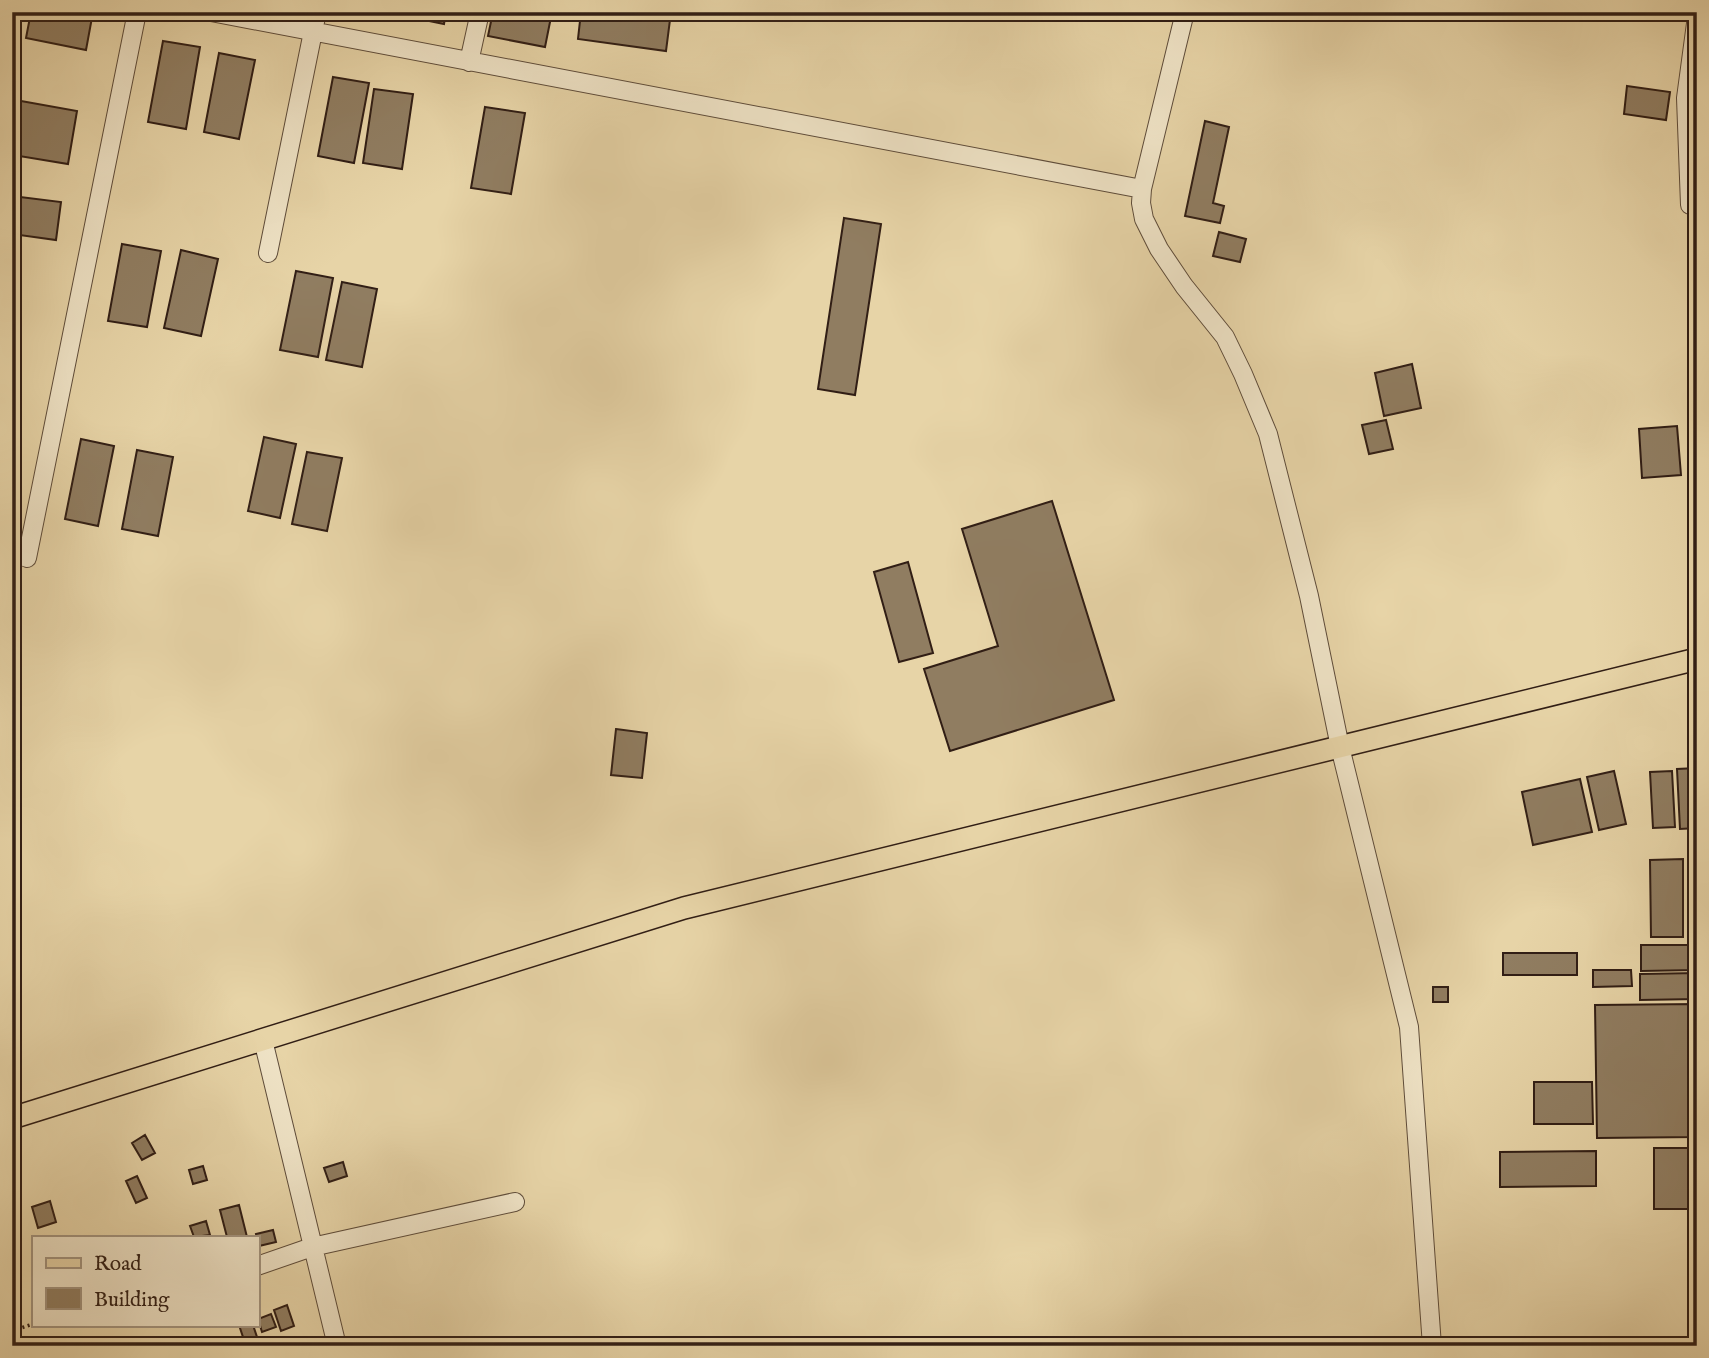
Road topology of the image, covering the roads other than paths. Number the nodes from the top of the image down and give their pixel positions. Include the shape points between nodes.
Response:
1 (136, 12) edge
2 (211, 12) edge
3 (317, 12) edge
4 (480, 12) edge
5 (1055, 12) edge
6 (1084, 12) edge
7 (1185, 12) edge
8 (1697, 16) edge
9 (313, 32) junction
10 (469, 62) junction
11 (1142, 189) junction
12 (1690, 205) dead end
13 (268, 253) dead end
14 (27, 558) dead end
15 (1697, 659) edge
16 (1340, 747) junction
17 (263, 1040) junction
18 (12, 1118) edge
19 (515, 1202) dead end
20 (312, 1247) junction
21 (259, 1265) edge
22 (337, 1346) edge
23 (1432, 1346) edge

1 - 14 street
2 - 9 street
3 - 9 street
4 - 10 street
5 - 6 street
7 - 11 street
8 - 12 street via 1686,98
9 - 10 street
9 - 13 street
10 - 11 street
11 - 16 street via 1148,229 1184,286 1225,337 1268,434 1309,596
15 - 16 main road
16 - 17 main road via 684,908
16 - 23 street via 1409,1027
17 - 18 main road
17 - 20 street
19 - 20 street
20 - 21 street
20 - 22 street

